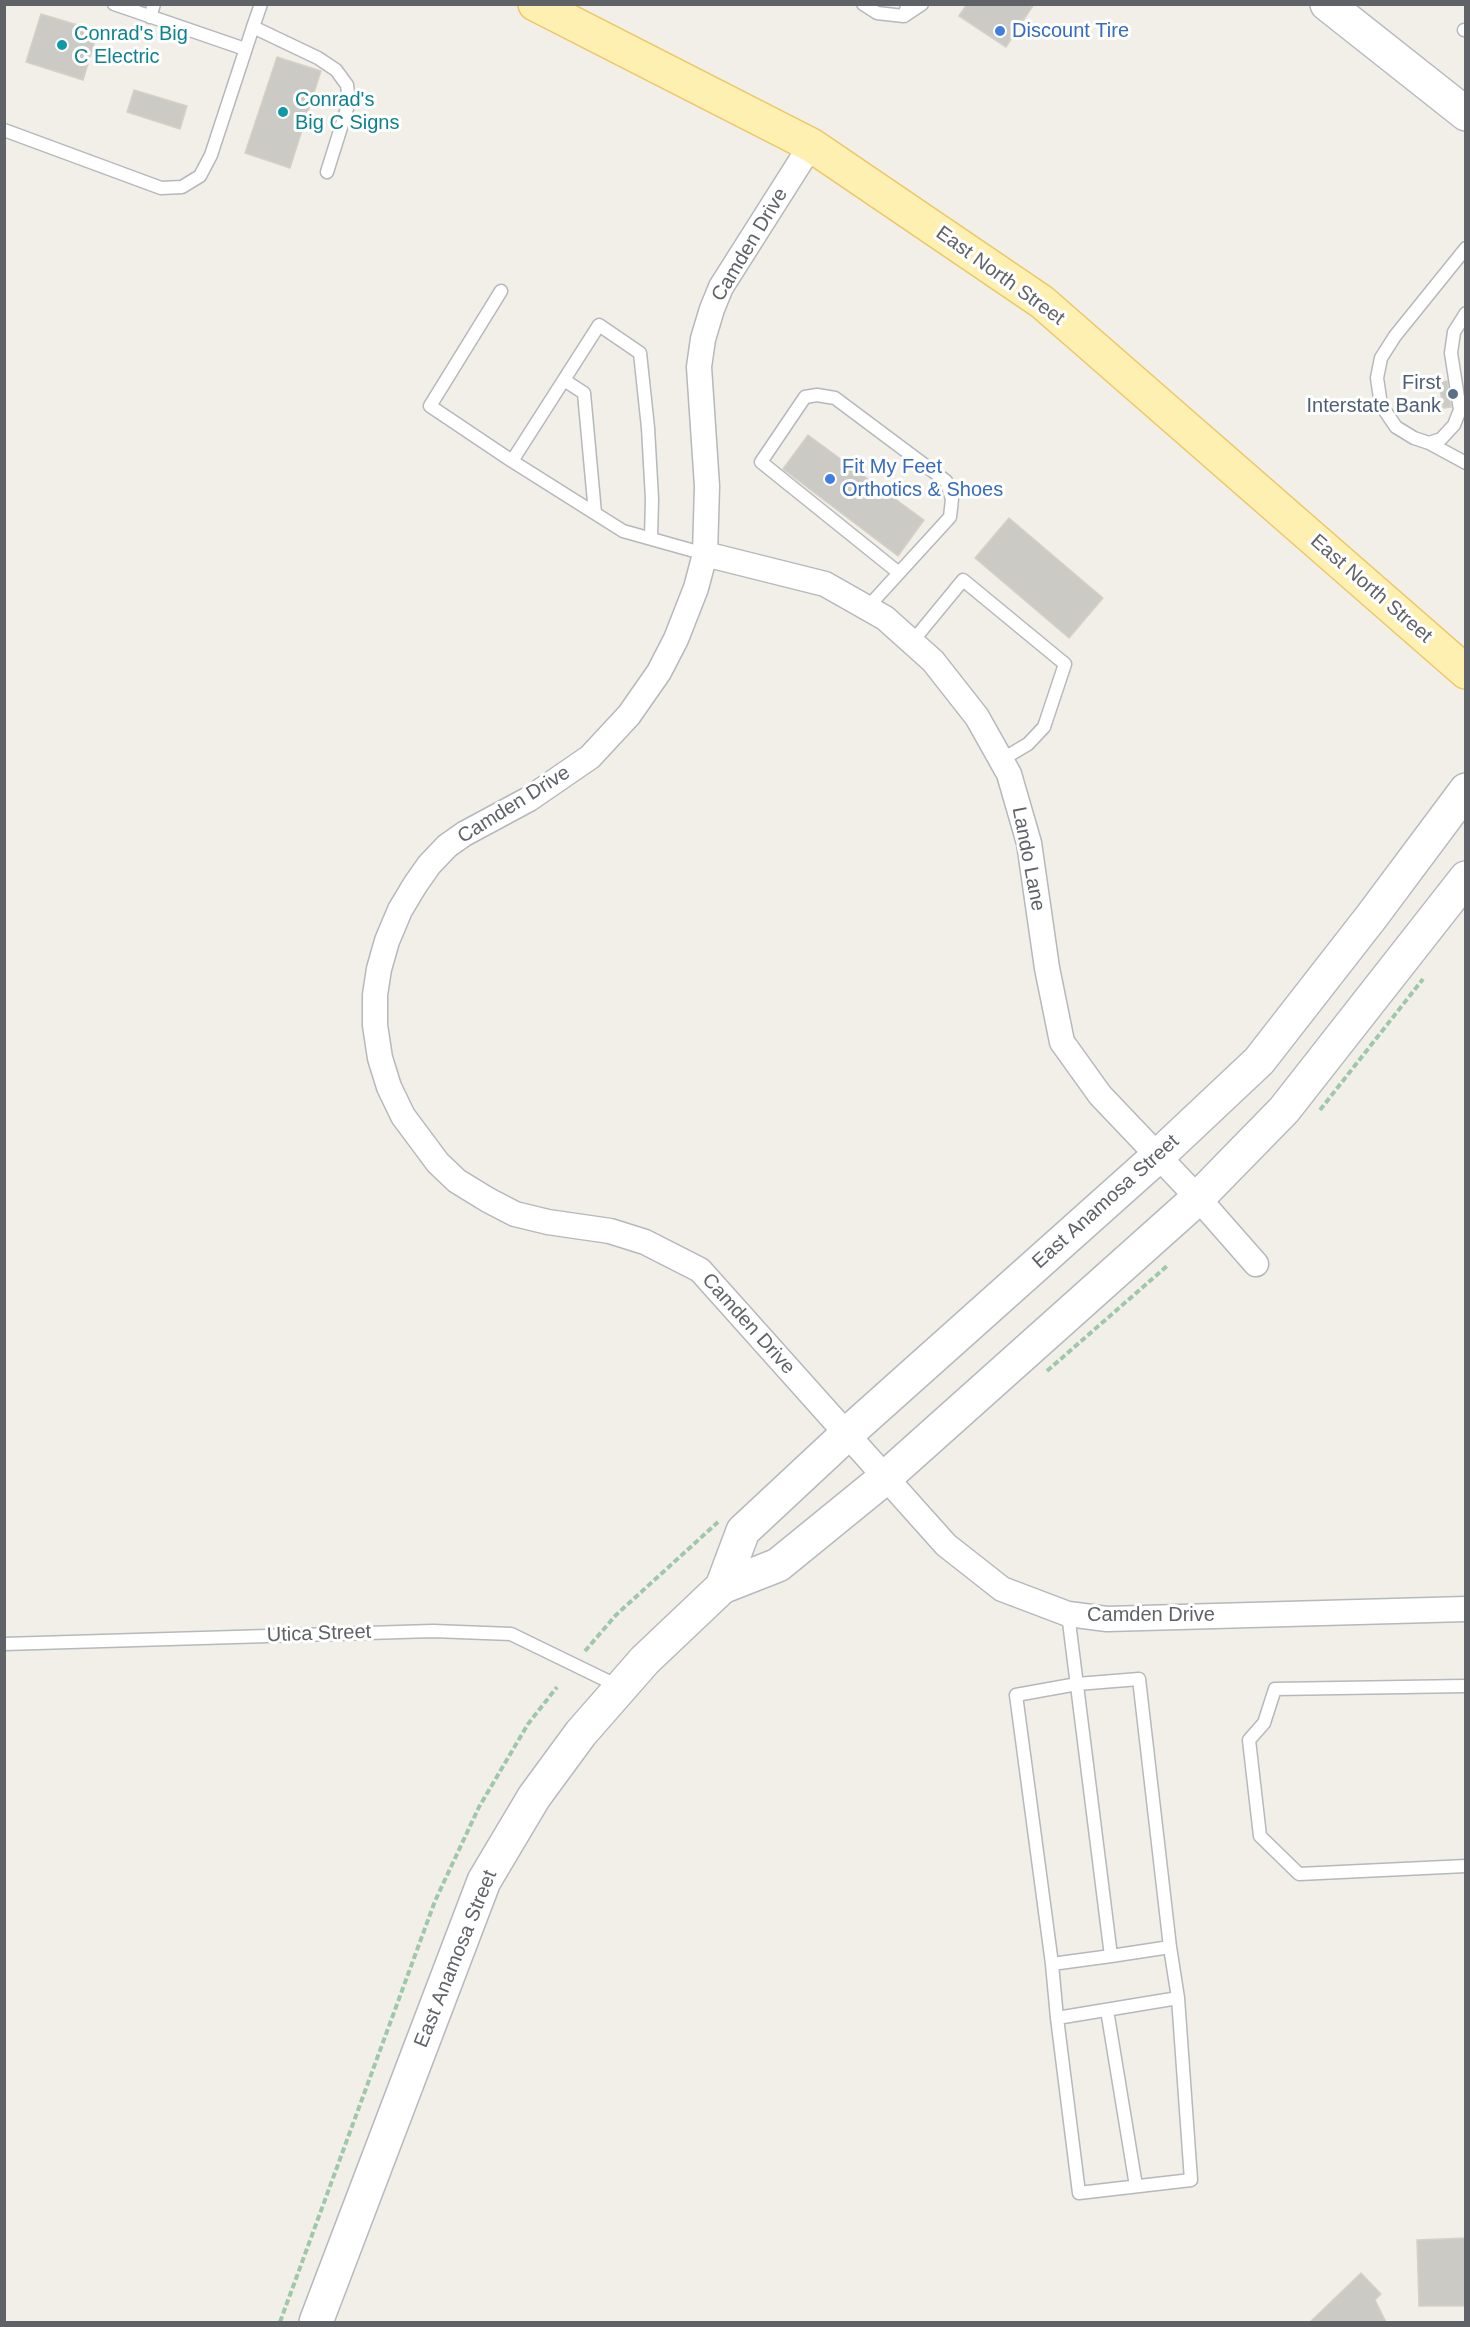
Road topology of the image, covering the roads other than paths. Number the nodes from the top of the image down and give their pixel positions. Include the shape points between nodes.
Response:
1 (114, 4) edge
2 (261, 4) edge
3 (535, 4) edge
4 (863, 4) edge
5 (922, 4) edge
6 (1327, 4) edge
7 (906, 10) edge
8 (152, 11) edge
9 (252, 27) junction
10 (245, 50) junction
11 (1466, 114) edge
12 (4, 130) edge
13 (811, 145) junction
14 (327, 172) dead end
15 (1466, 248) edge
16 (501, 291) dead end
17 (1466, 313) edge
18 (564, 380) junction
19 (1429, 443) junction
20 (512, 461) junction
21 (1466, 464) edge
22 (595, 513) junction
23 (651, 538) junction
24 (705, 554) junction
25 (899, 573) junction
26 (867, 608) junction
27 (912, 642) junction
28 (1466, 672) edge
29 (1001, 760) junction
30 (1466, 790) edge
31 (1466, 878) edge
32 (1158, 1156) junction
33 (1198, 1198) junction
34 (1256, 1264) dead end
35 (847, 1434) junction
36 (886, 1477) junction
37 (722, 1587) junction
38 (1466, 1609) edge
39 (1068, 1614) junction
40 (4, 1644) edge
41 (1077, 1684) junction
42 (1466, 1686) edge
43 (620, 1688) junction
44 (1466, 1866) edge
45 (1170, 1947) junction
46 (1111, 1956) junction
47 (1052, 1964) junction
48 (1178, 1998) junction
49 (1107, 2010) junction
50 (1057, 2018) junction
51 (1136, 2186) junction
52 (316, 2322) edge

1 - 8 lane
2 - 9 lane
3 - 13 main road, East North Street
4 - 7 lane via 877,13
5 - 7 lane
6 - 11 main road
8 - 10 lane
9 - 10 lane
9 - 14 lane via 318,57 336,70 347,85 349,102
10 - 12 lane via 211,155 200,176 182,187 161,189
13 - 24 street, Camden Drive via 721,287 703,339 699,367 707,486
13 - 28 main road, East North Street via 1042,302
15 - 19 lane via 1395,336 1381,358 1377,378 1381,405 1396,427
16 - 20 lane via 430,406
17 - 19 lane via 1454,332 1451,353 1460,410 1454,425 1441,439
18 - 20 lane
18 - 22 lane via 584,393
18 - 23 lane via 599,325 640,353 648,428
19 - 21 lane
20 - 22 lane
22 - 23 lane via 623,531
23 - 24 lane
24 - 26 street, Lando Lane via 825,584
24 - 35 street, Camden Drive via 676,639 629,715 590,757 571,771 447,846 415,885 400,910 379,969 375,1025 380,1058 402,1116 457,1181 515,1214 610,1231 645,1242 700,1270
25 - 25 lane via 950,517 952,499 946,481 835,398 805,397 761,462
25 - 26 lane
26 - 27 street, Lando Lane
27 - 29 street, Lando Lane via 933,661 977,717
27 - 29 lane via 963,580 1065,664 1044,727 1028,744
29 - 32 street, Lando Lane via 1009,774 1029,843 1062,1042 1100,1095
30 - 32 main road, East Anamosa Street via 1259,1061
31 - 33 main road, East Anamosa Street via 1284,1110
32 - 33 street, Lando Lane
32 - 35 main road, East Anamosa Street
33 - 34 street, Lando Lane
33 - 36 main road, East Anamosa Street
35 - 36 street, Camden Drive
35 - 37 main road, East Anamosa Street via 743,1531
36 - 37 main road, East Anamosa Street via 778,1565
36 - 39 street, Camden Drive via 946,1545 1002,1589
37 - 43 main road, East Anamosa Street
38 - 39 street, Camden Drive via 1107,1619
39 - 41 lane
40 - 43 lane, Utica Street via 433,1631 511,1634
41 - 45 lane via 1139,1679
41 - 46 lane
41 - 47 lane via 1016,1695
42 - 44 lane via 1275,1689 1264,1723 1249,1740 1260,1836 1299,1874
43 - 52 main road, East Anamosa Street via 534,1797 484,1881
45 - 46 lane
45 - 48 lane
46 - 47 lane
47 - 50 lane
48 - 49 lane
48 - 51 lane via 1191,2180
49 - 50 lane
49 - 51 lane
50 - 51 lane via 1079,2193

